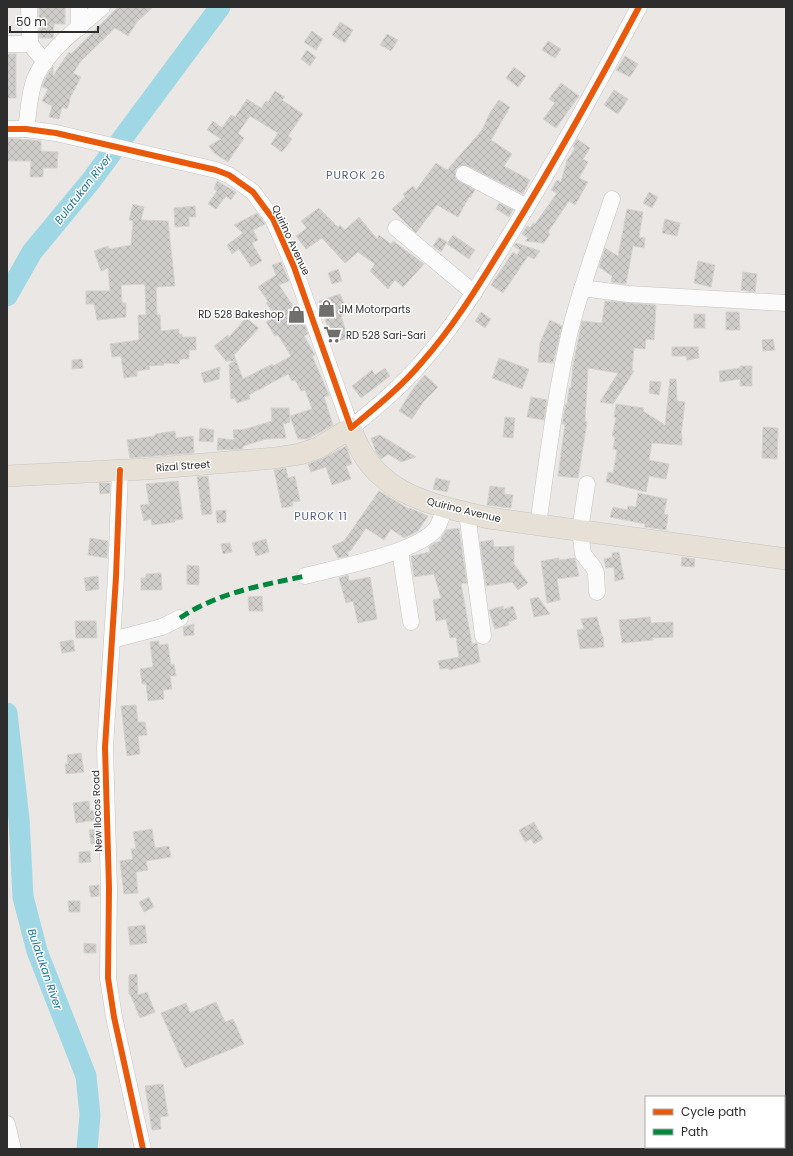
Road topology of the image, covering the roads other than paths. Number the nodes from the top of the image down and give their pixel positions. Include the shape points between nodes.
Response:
1 (29, 7) edge
2 (79, 7) edge
3 (102, 7) edge
4 (639, 7) edge
5 (79, 28) junction
6 (7, 44) edge
7 (30, 44) junction
8 (45, 62) junction
9 (7, 129) edge
10 (26, 129) junction
11 (464, 174) dead end
12 (612, 199) dead end
13 (527, 207) junction
14 (396, 228) dead end
15 (582, 288) junction
16 (474, 293) junction
17 (786, 303) edge
18 (351, 428) junction
19 (120, 470) junction
20 (7, 476) edge
21 (587, 484) dead end
22 (445, 507) junction
23 (467, 513) junction
24 (538, 525) junction
25 (580, 530) junction
26 (400, 551) junction
27 (786, 559) edge
28 (305, 576) dead end
29 (597, 592) dead end
30 (180, 618) dead end
31 (411, 622) dead end
32 (483, 636) dead end
33 (112, 640) junction
34 (7, 1124) edge
35 (13, 1149) edge
36 (143, 1149) edge

1 - 7 street
2 - 5 street
3 - 5 street
4 - 13 street via 600,81
5 - 8 street
6 - 7 street
7 - 8 street
8 - 10 street via 36,75
9 - 10 street, Quirino Avenue
10 - 18 street, Quirino Avenue via 216,170 229,175 253,192 272,219 294,267
11 - 13 street
12 - 15 street
13 - 16 street
14 - 16 street
15 - 17 street via 628,294
15 - 24 street via 563,368
16 - 18 street via 421,364
18 - 19 main road, Rizal Street via 318,448 300,454 244,461
18 - 22 main road, Quirino Avenue via 357,447 380,476 400,490
19 - 20 main road, Rizal Street
19 - 33 street, New Ilocos Road
21 - 25 street
22 - 23 main road, Quirino Avenue
22 - 26 street via 436,529 430,535
23 - 24 main road, Quirino Avenue
23 - 32 street
24 - 25 main road, Quirino Avenue
25 - 27 main road, Quirino Avenue
25 - 29 street via 583,554 596,573
26 - 28 street
26 - 31 street
30 - 33 street via 162,626
33 - 36 street, New Ilocos Road via 105,747 109,888 108,978
34 - 35 street

